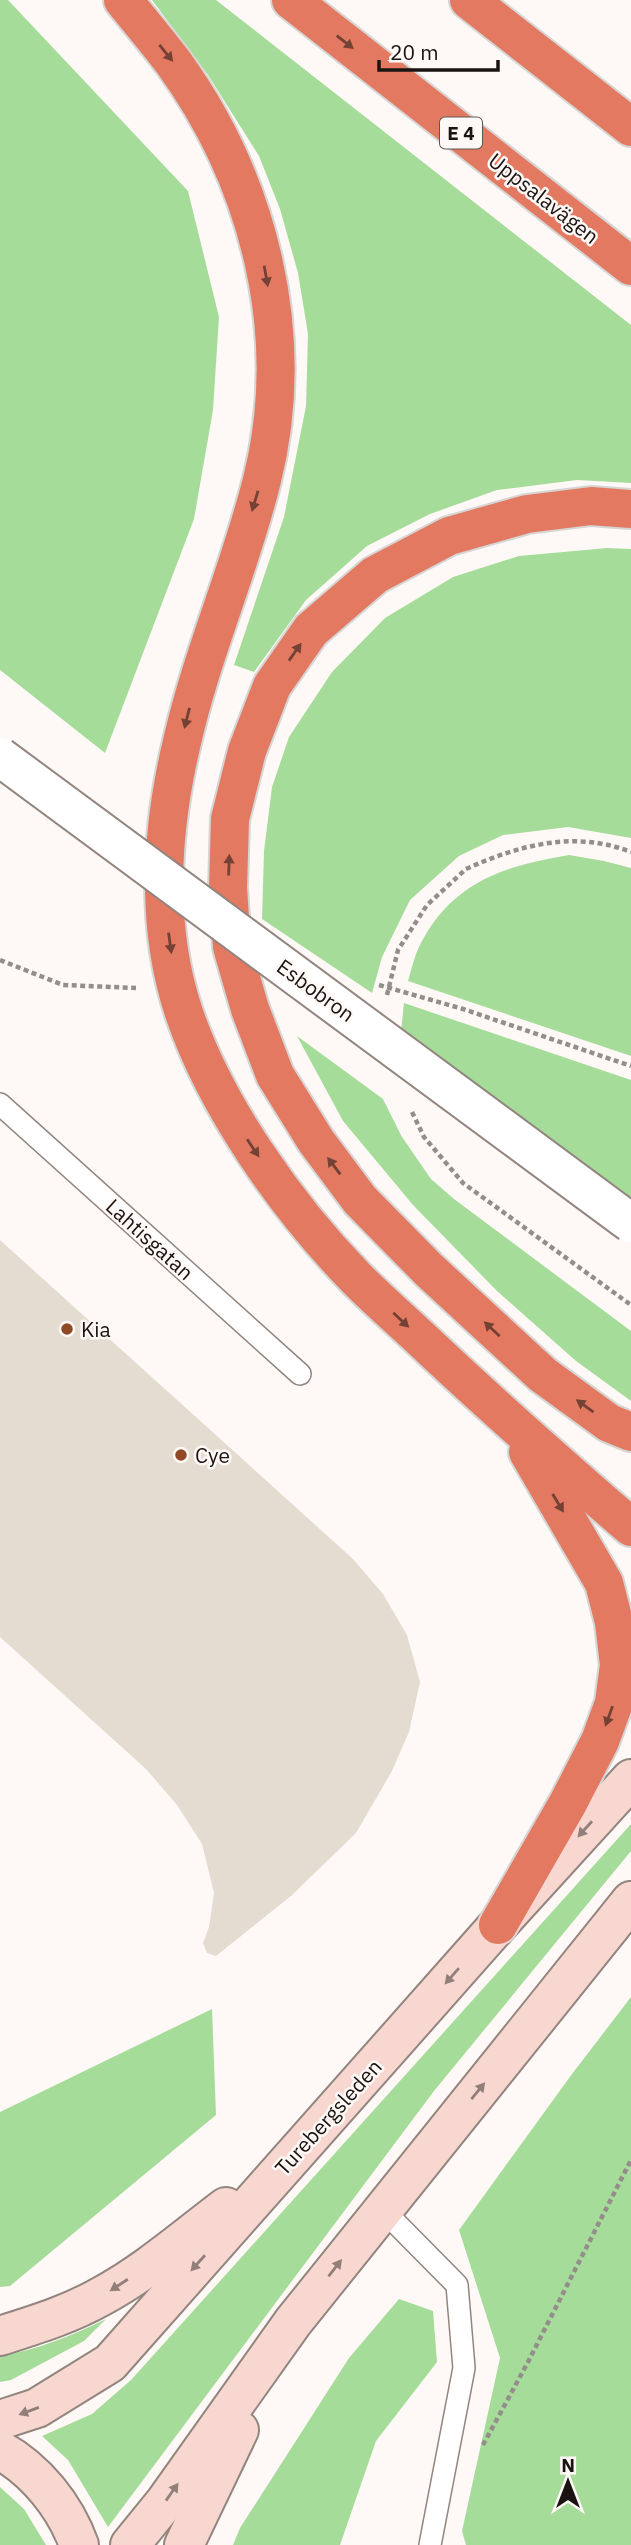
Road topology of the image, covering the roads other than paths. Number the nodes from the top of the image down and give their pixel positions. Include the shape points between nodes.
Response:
1 (123, 0) edge
2 (291, 0) edge
3 (469, 0) edge
4 (631, 127) edge
5 (631, 266) edge
6 (631, 509) edge
7 (0, 757) edge
8 (0, 1104) edge
9 (631, 1223) edge
10 (300, 1374) dead end
11 (511, 1423) junction
12 (631, 1432) edge
13 (631, 1527) edge
14 (631, 1779) edge
15 (631, 1901) edge
16 (498, 1925) junction
17 (292, 2157) junction
18 (382, 2209) junction
19 (293, 2322) junction
20 (0, 2336) edge
21 (0, 2420) edge
22 (0, 2451) edge
23 (79, 2545) edge
24 (130, 2545) edge
25 (184, 2545) edge
26 (430, 2545) edge

1 -> 11 highway via 174,64 218,134 250,210 266,270 276,337 274,408 262,480 189,711 170,790 164,899 183,1012 218,1089 285,1195 354,1276
2 -> 5 highway, Uppsalavägen / E 4
3 - 4 highway
12 -> 6 highway via 609,1423 542,1375 360,1200 316,1141 275,1075 250,1009 232,947 228,888 230,819 247,751 272,686 311,629 375,575 449,536 527,514 592,506
7 - 9 street, Esbobron, bridge
8 - 10 lane, Lahtisgatan
11 - 13 highway
11 -> 16 highway via 604,1583 619,1665 614,1703 600,1741
14 -> 16 main road, Turebergsleden
18 -> 15 main road
16 -> 17 main road, Turebergsleden
17 -> 20 main road via 100,2297 54,2319
17 -> 21 main road, Turebergsleden via 110,2363 37,2409
19 -> 18 main road
18 - 26 lane via 457,2284 464,2368
24 -> 19 main road
19 - 25 main road
22 - 23 main road via 32,2473 50,2493

